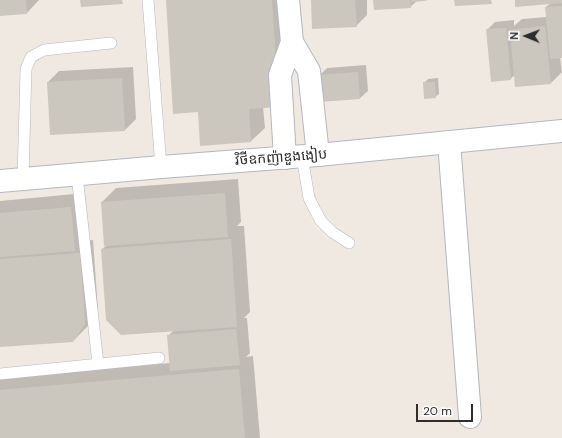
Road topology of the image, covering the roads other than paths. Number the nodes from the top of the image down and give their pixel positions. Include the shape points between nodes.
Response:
1 (148, 0) edge
2 (288, 0) edge
3 (292, 42) junction
4 (110, 44) dead end
5 (562, 131) edge
6 (449, 142) junction
7 (301, 156) junction
8 (161, 167) junction
9 (77, 175) junction
10 (23, 179) junction
11 (0, 181) edge
12 (348, 243) dead end
13 (158, 358) dead end
14 (98, 364) junction
15 (0, 374) edge
16 (470, 417) dead end

1 - 8 lane
2 - 3 street
3 - 7 street via 280,75
3 - 7 street via 309,71
4 - 10 lane via 44,50 31,57 26,69
5 - 6 street, វិថីឧកញ៉ាឌួងងៀប
6 - 7 street, វិថីឧកញ៉ាឌួងងៀប
6 - 16 street
7 - 8 street, វិថីឧកញ៉ាឌួងងៀប
7 - 12 lane via 309,198 315,210 332,232
8 - 9 street, វិថីឧកញ៉ាឌួងងៀប
9 - 10 street, វិថីឧកញ៉ាឌួងងៀប
9 - 14 lane
10 - 11 street, វិថីឧកញ៉ាឌួងងៀប
13 - 14 lane
14 - 15 lane

